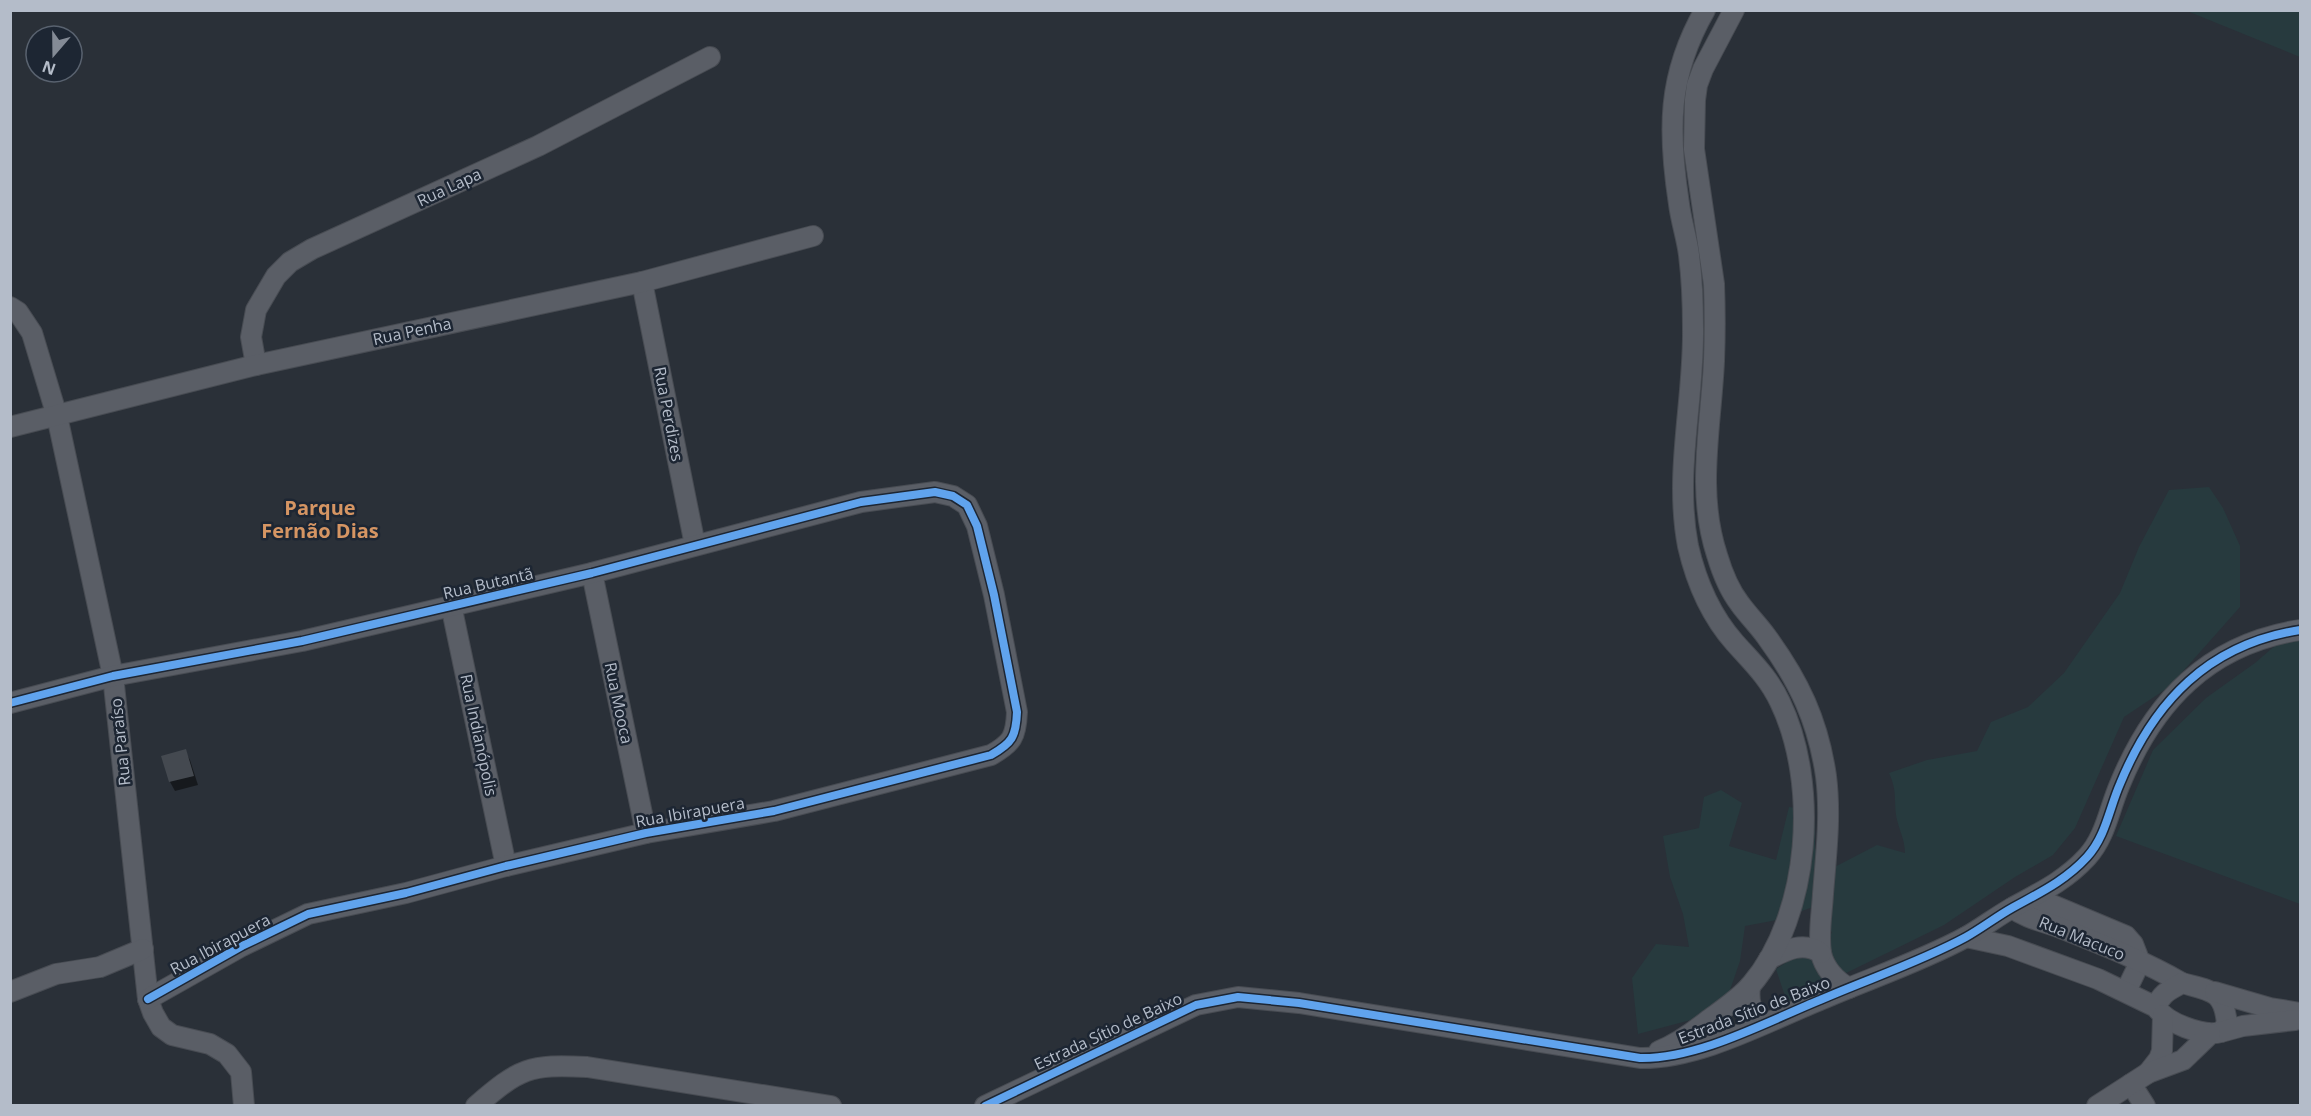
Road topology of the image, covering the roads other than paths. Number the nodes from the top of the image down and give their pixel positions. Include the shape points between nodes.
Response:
1 (1705, 10) edge
2 (1734, 10) edge
3 (710, 57) dead end
4 (813, 236) dead end
5 (642, 282) junction
6 (10, 307) edge
7 (256, 365) junction
8 (57, 416) junction
9 (10, 427) edge
10 (967, 505) joint
11 (695, 545) junction
12 (592, 573) junction
13 (451, 605) junction
14 (2301, 630) edge
15 (113, 676) junction
16 (10, 703) edge
17 (646, 833) junction
18 (506, 866) junction
19 (2033, 897) junction
20 (2018, 912) junction
21 (1966, 937) junction
22 (2008, 946) junction
23 (143, 949) junction
24 (1768, 959) junction
25 (1825, 962) junction
26 (2140, 962) junction
27 (2182, 983) junction
28 (1750, 986) junction
29 (1849, 988) junction
30 (2126, 991) junction
31 (10, 992) edge
32 (2215, 992) junction
33 (1829, 996) junction
34 (148, 999) junction
35 (2159, 1011) junction
36 (2301, 1013) edge
37 (2301, 1019) edge
38 (1763, 1023) junction
39 (2216, 1033) junction
40 (1640, 1058) junction
41 (2148, 1073) junction
42 (2131, 1084) junction
43 (244, 1106) edge
44 (476, 1106) edge
45 (831, 1106) edge
46 (986, 1106) edge
47 (2097, 1106) edge
48 (2145, 1106) edge

1 - 24 street via 1680,64 1671,134 1679,207 1689,253 1693,312 1683,509 1701,588 1716,617 1779,698 1798,749 1803,820 1799,878 1785,928
2 - 25 street via 1697,85 1694,124 1694,149 1714,284 1714,362 1705,459 1707,510 1722,570 1739,603 1765,634 1803,692 1819,737 1828,807 1821,925
3 - 7 street, Rua Lapa via 538,146 290,262 255,310 251,337
4 - 5 street, Rua Penha
5 - 7 street, Rua Penha
5 - 11 street, Rua Perdizes
6 - 8 street, Rua Paraíso via 32,333
7 - 8 street, Rua Penha
8 - 9 street, Rua Penha
8 - 15 street, Rua Paraíso
10 - 11 street, Rua Butantã via 953,496 935,492 912,493 861,502
10 - 17 street, Rua Ibirapuera via 977,526 991,583 1017,712 1012,739 991,755 970,762 774,811
11 - 12 street, Rua Butantã
12 - 13 street, Rua Butantã
12 - 17 street, Rua Mooca
13 - 15 street, Rua Butantã via 302,640
13 - 18 street, Rua Indianópolis
14 - 19 street, Estrada Sítio de Baixo via 2277,634 2213,660 2173,695 2140,741 2098,843 2057,884
15 - 16 street, Rua Butantã
15 - 23 street, Rua Paraíso
17 - 18 street, Rua Ibirapuera
18 - 34 street, Rua Ibirapuera via 308,914
19 - 20 street, Estrada Sítio de Baixo
19 - 26 street, Rua Macuco via 2127,936
20 - 21 street, Estrada Sítio de Baixo
20 - 22 street, Rua Macuco
20 - 26 street, Rua Macuco
21 - 22 street, Rua Macuco
21 - 29 street, Estrada Sítio de Baixo
22 - 30 street, Rua Macuco
23 - 31 street via 100,967 57,974
23 - 34 street, Rua Paraíso
24 - 25 street via 1800,946 1816,950
24 - 28 street
25 - 29 street
25 - 33 street
26 - 27 street, Rua Macuco
26 - 30 street, Rua Macuco
27 - 32 street, Rua Macuco
27 - 35 street via 2160,998
28 - 38 street via 1751,1009
28 - 40 street via 1688,1036
29 - 33 street, Estrada Sítio de Baixo
30 - 35 street, Rua Macuco
32 - 36 street, Rua Macuco
32 - 39 street via 2222,1001 2227,1024
33 - 38 street, Estrada Sítio de Baixo
34 - 43 street, Rua Paraíso via 161,1027 172,1035 210,1044 227,1054 241,1072
35 - 39 street, Rua Macuco via 2201,1033
35 - 41 street via 2162,1051
37 - 39 street
38 - 40 street, Estrada Sítio de Baixo via 1672,1057
39 - 41 street via 2183,1060
40 - 46 street, Estrada Sítio de Baixo via 1299,1003 1238,998 1196,1005
41 - 42 street
42 - 47 street
42 - 48 street
44 - 45 street via 526,1070 549,1065 587,1067

